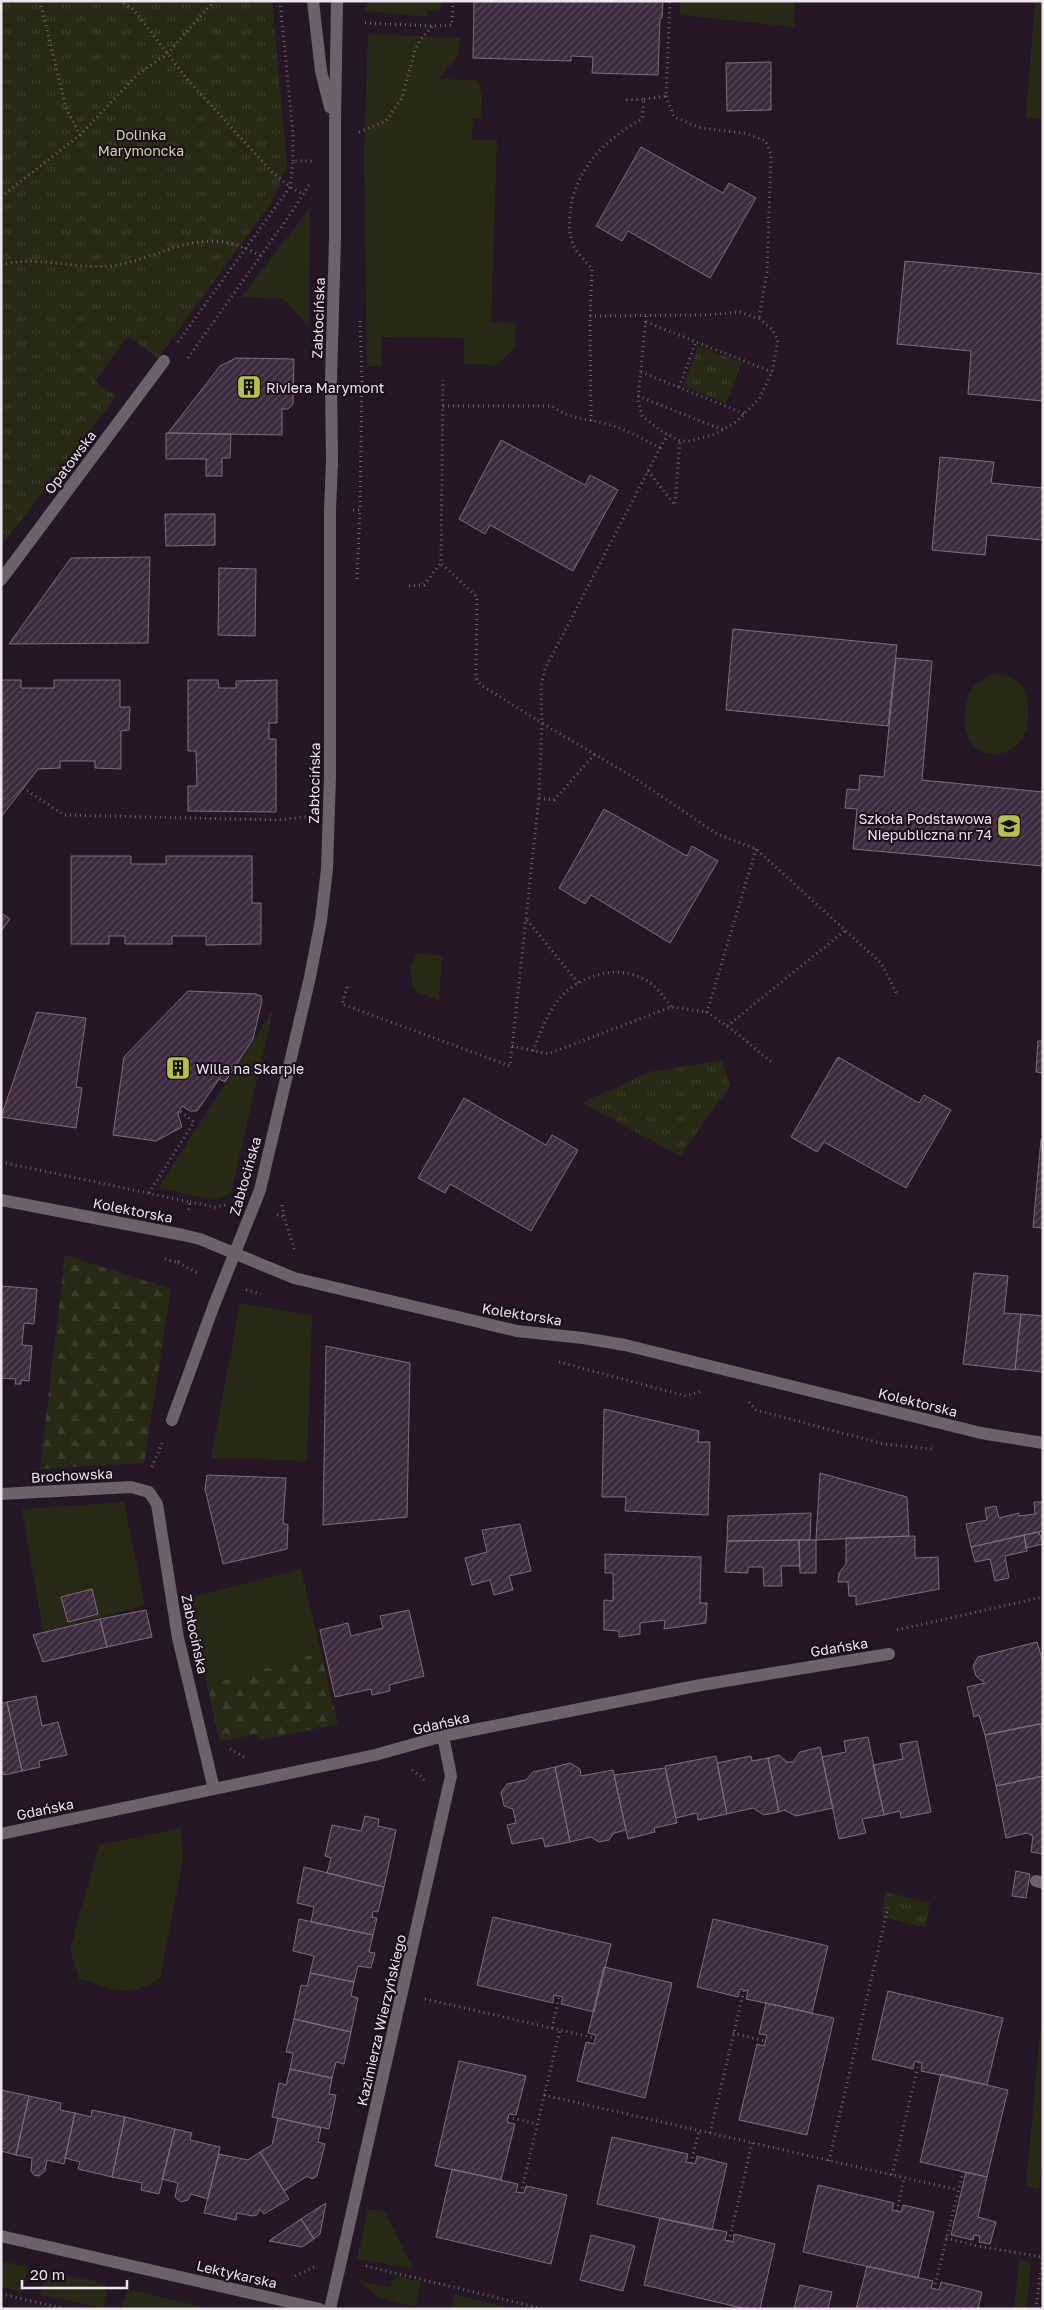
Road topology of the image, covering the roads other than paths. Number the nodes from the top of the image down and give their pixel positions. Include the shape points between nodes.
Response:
1 (313, 1) edge
2 (337, 1) edge
3 (334, 123) junction
4 (164, 361) road end
5 (1, 580) edge
6 (1, 1200) edge
7 (234, 1255) junction
8 (172, 1420) dead end
9 (1043, 1443) edge
10 (144, 1490) joint
11 (1, 1494) edge
12 (889, 1654) dead end
13 (443, 1736) junction
14 (214, 1789) junction
15 (1, 1834) edge
16 (1, 2236) edge
17 (320, 2309) edge
18 (330, 2309) edge

1 - 3 street, Zabłocińska via 321,71
2 - 3 street, Zabłocińska
3 - 7 street, Zabłocińska via 327,869 310,977 260,1190
4 - 5 street, Opatowska
6 - 7 street, Kolektorska via 200,1239
7 - 8 street, Zabłocińska
7 - 9 street, Kolektorska via 294,1278 475,1322 517,1331 625,1345 981,1433
10 - 11 street, Brochowska via 131,1487
10 - 14 street, Zabłocińska via 156,1504 178,1638
12 - 13 street, Gdańska via 701,1685
13 - 14 street, Gdańska via 375,1756
13 - 18 street, Kazimierza Wierzyńskiego via 451,1776
14 - 15 street, Gdańska
16 - 17 street, Lektykarska

